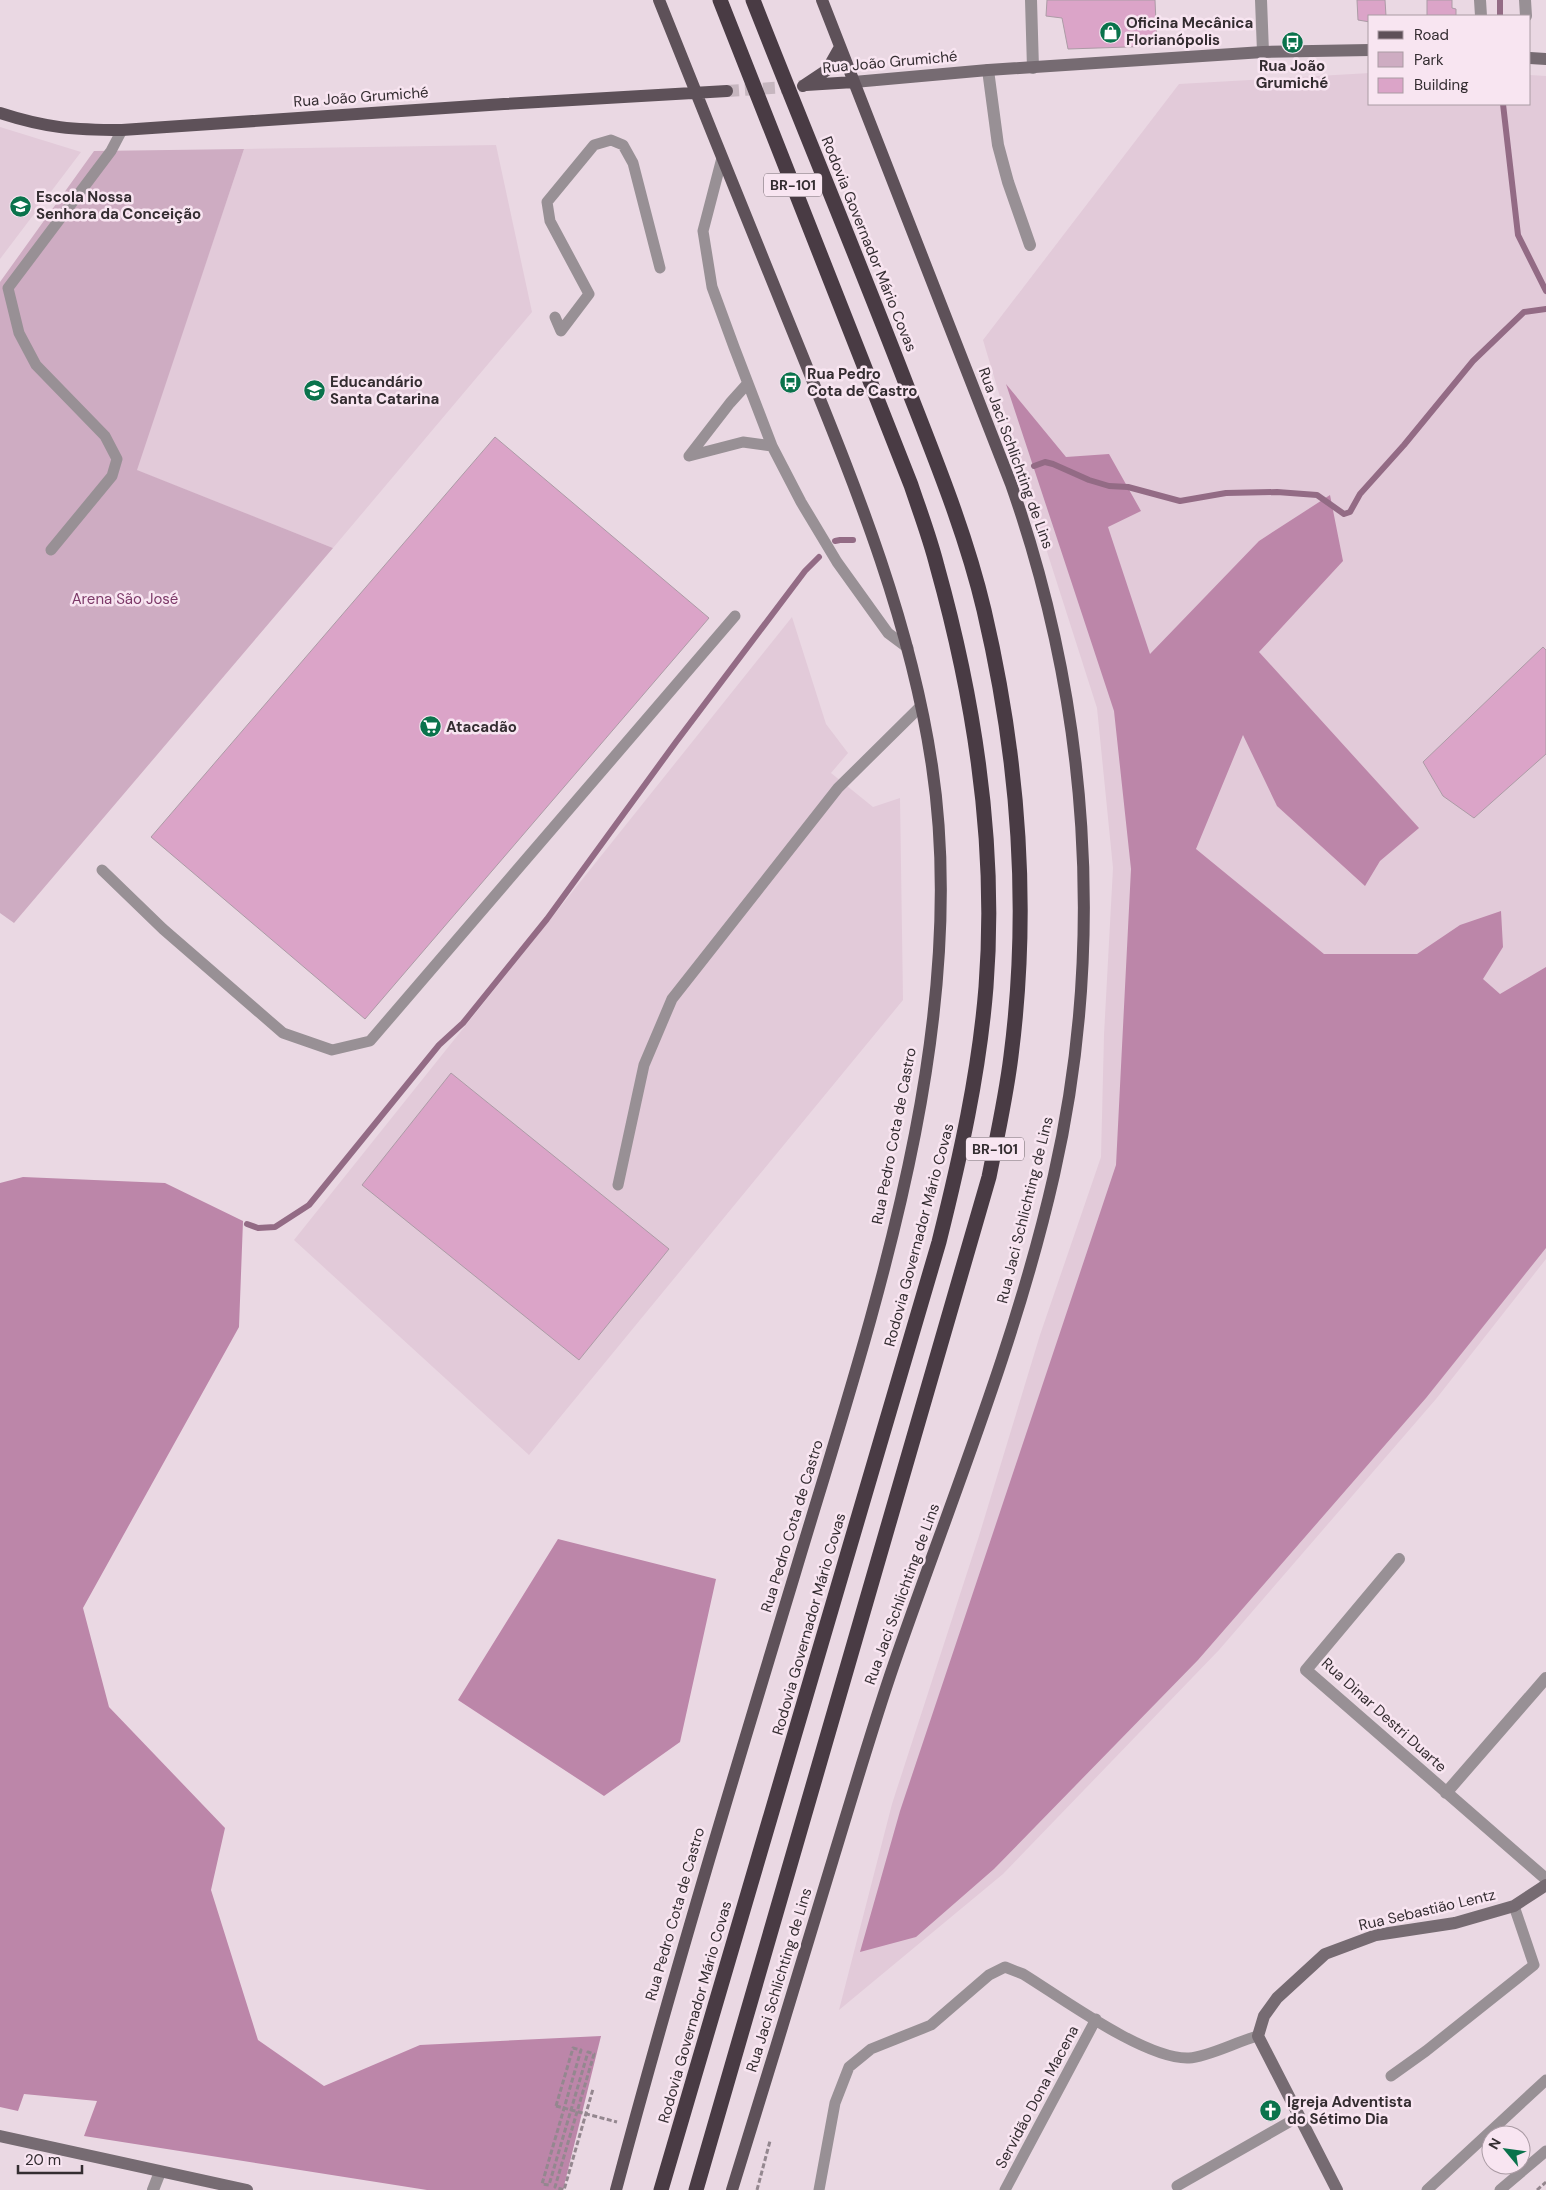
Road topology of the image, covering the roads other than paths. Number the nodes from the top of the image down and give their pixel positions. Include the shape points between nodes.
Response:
1 (659, 0) edge
2 (720, 0) edge
3 (753, 0) edge
4 (822, 0) edge
5 (1031, 0) edge
6 (1261, 0) edge
7 (1480, 0) edge
8 (1525, 0) edge
9 (1481, 15) edge
10 (1526, 15) edge
11 (840, 47) junction
12 (1368, 50) edge
13 (1263, 52) junction
14 (1531, 58) edge
15 (1546, 60) edge
16 (1033, 68) junction
17 (988, 70) junction
18 (688, 72) junction
19 (854, 82) junction
20 (696, 92) junction
21 (0, 113) edge
22 (122, 130) junction
23 (722, 158) junction
24 (1030, 245) dead end
25 (660, 268) dead end
26 (8, 288) junction
27 (0, 298) edge
28 (556, 317) dead end
29 (748, 383) junction
30 (772, 446) junction
31 (51, 550) dead end
32 (734, 616) dead end
33 (908, 648) junction
34 (921, 706) junction
35 (102, 870) dead end
36 (618, 1186) dead end
37 (1400, 1559) dead end
38 (1546, 1678) edge
39 (1446, 1793) junction
40 (1546, 1879) edge
41 (1546, 1885) edge
42 (1514, 1906) junction
43 (1096, 2018) junction
44 (1258, 2036) junction
45 (1390, 2076) dead end
46 (1546, 2080) edge
47 (1298, 2117) junction
48 (0, 2136) edge
49 (1546, 2151) edge
50 (160, 2172) junction
51 (1177, 2186) dead end
52 (153, 2190) edge
53 (247, 2190) edge
54 (616, 2190) edge
55 (662, 2190) edge
56 (696, 2190) edge
57 (732, 2190) edge
58 (819, 2190) edge
59 (1005, 2190) edge
60 (1337, 2190) edge
61 (1428, 2190) edge
62 (1500, 2190) edge

1 - 18 main road, Rua Pedro Cota de Castro
2 - 55 highway, Rodovia Governador Mário Covas / BR-101 via 911,485 937,564 960,654 976,739 985,819 988,912 986,986 976,1075 939,1242
3 - 56 highway, Rodovia Governador Mário Covas / BR-101 via 896,360 966,546 983,608 1009,745 1017,828 1018,985 1011,1056 989,1177
4 - 11 main road, Rua Jaci Schlichting de Lins
5 - 16 street
6 - 13 street
7 - 9 street
8 - 10 street
11 - 19 main road, Rua Jaci Schlichting de Lins
11 - 19 main road, Rua João Grumiché via 828,70 803,86
12 - 13 main road, Rua João Grumiché
13 - 16 main road, Rua João Grumiché
14 - 15 main road
16 - 17 main road, Rua João Grumiché
17 - 19 main road, Rua João Grumiché
17 - 24 street via 998,145
18 - 20 main road, Rua Pedro Cota de Castro
18 - 20 main road, Rua João Grumiché via 698,81 726,91
19 - 57 main road, Rua Jaci Schlichting de Lins via 1030,540 1061,668 1080,804 1085,879 1080,1015 1070,1094 1029,1266 983,1418 881,1702
20 - 22 main road, Rua João Grumiché
20 - 23 main road, Rua Pedro Cota de Castro
21 - 22 main road, Rua João Grumiché via 63,129
22 - 26 lane via 111,151
23 - 29 lane via 703,231 712,287
23 - 33 main road, Rua Pedro Cota de Castro via 869,523
25 - 28 lane via 633,164 623,145 611,140 594,145 547,202 550,221 589,294 561,331
26 - 27 lane
26 - 31 lane via 18,333 36,365 105,436 117,459 112,476
29 - 30 lane
29 - 30 lane via 689,456 743,442
30 - 33 lane via 837,562 888,633
32 - 35 lane via 370,1041 332,1050 283,1033 162,929
33 - 34 main road, Rua Pedro Cota de Castro
34 - 36 lane via 838,788 672,999 644,1065
34 - 54 main road, Rua Pedro Cota de Castro via 940,839 941,911 936,989 912,1149 863,1340 684,1939
37 - 39 street, Rua Dinar Destri Duarte via 1306,1670
38 - 39 street
39 - 40 street, Rua Dinar Destri Duarte
41 - 42 main road, Rua Sebastião Lentz
42 - 44 main road, Rua Sebastião Lentz via 1455,1923 1376,1935 1326,1954 1277,1998 1264,2016
42 - 45 lane via 1534,1965
43 - 44 lane via 1144,2047 1167,2056 1190,2058
43 - 58 lane via 1023,1974 1005,1968 989,1975 931,2025 871,2050 849,2068 834,2103
43 - 59 lane, Servidão Dona Macena
44 - 47 main road
46 - 61 lane
47 - 51 lane
47 - 60 main road
48 - 50 main road
49 - 62 lane
50 - 52 street
50 - 53 main road

